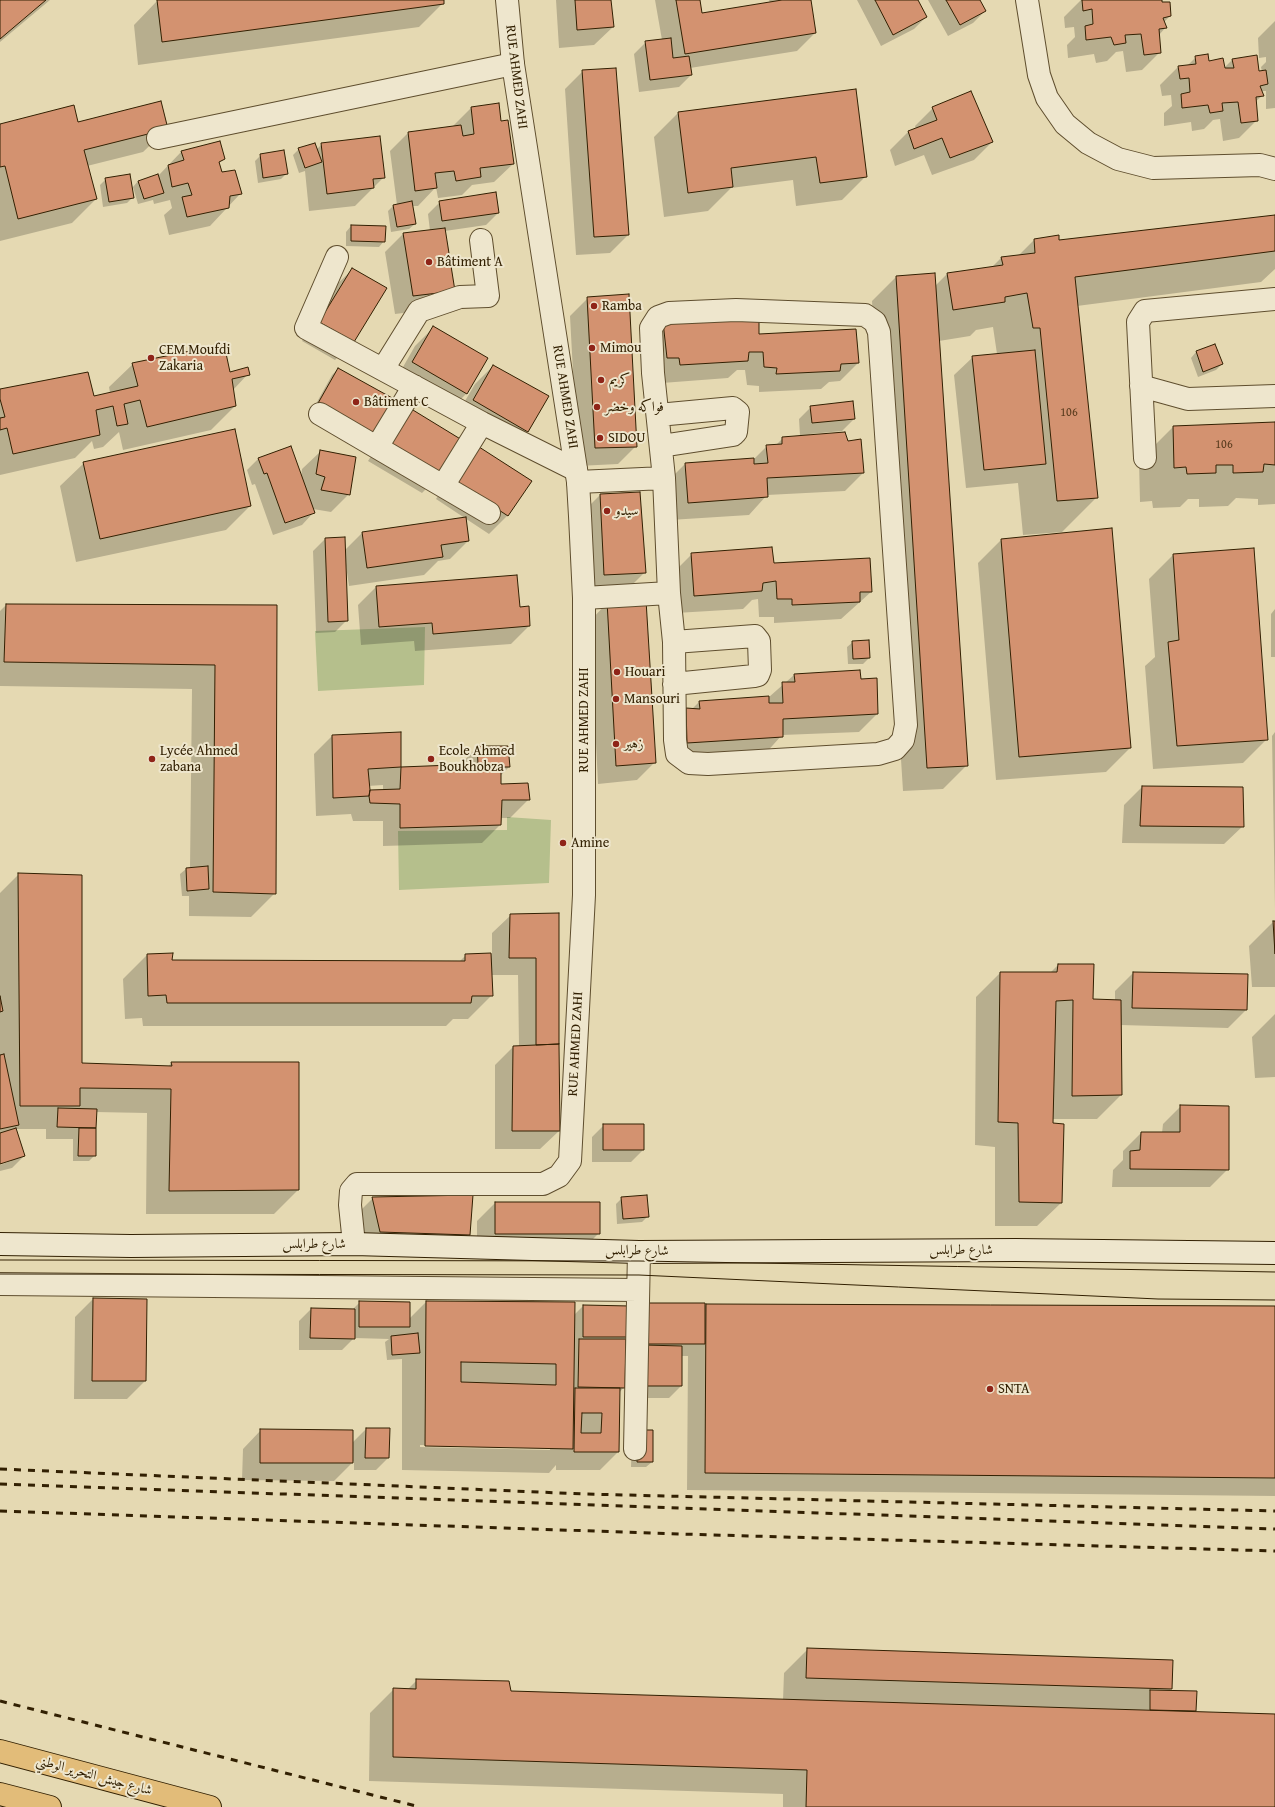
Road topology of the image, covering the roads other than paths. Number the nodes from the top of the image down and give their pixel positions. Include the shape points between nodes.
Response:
1 (507, 0) edge
2 (1027, 0) edge
3 (513, 64) junction
4 (158, 138) dead end
5 (1275, 169) edge
6 (481, 240) dead end
7 (337, 257) dead end
8 (1275, 299) edge
9 (383, 369) junction
10 (414, 386) junction
11 (1141, 386) junction
12 (1275, 396) edge
13 (320, 414) dead end
14 (658, 415) junction
15 (482, 423) junction
16 (661, 446) junction
17 (377, 447) junction
18 (1145, 458) dead end
19 (577, 476) junction
20 (664, 478) junction
21 (443, 486) junction
22 (489, 513) dead end
23 (669, 594) junction
24 (584, 598) junction
25 (674, 642) junction
26 (674, 684) junction
27 (0, 1244) edge
28 (354, 1244) junction
29 (640, 1252) junction
30 (1275, 1253) edge
31 (0, 1284) edge
32 (638, 1290) junction
33 (634, 1449) dead end
34 (0, 1750) edge
35 (0, 1794) edge
36 (50, 1807) edge
37 (210, 1807) edge

1 - 3 street, RUE AHMED ZAHI
2 - 5 street via 1039,75 1047,98 1066,124 1088,143 1118,159 1153,168 1260,165
3 - 4 street
3 - 19 street, RUE AHMED ZAHI
6 - 9 street via 488,296 460,298 419,311
7 - 9 street via 306,328
8 - 11 street via 1145,311 1138,322
9 - 10 street
10 - 15 street
10 - 17 street
11 - 12 street via 1188,399
11 - 18 street
13 - 17 street
14 - 16 street
14 - 16 street via 733,408 738,412 736,432 733,435
14 - 26 street via 651,328 658,317 669,313 736,310 865,315 874,322 879,332 906,725 903,740 895,749 878,754 688,763 678,754 675,740
15 - 19 street
15 - 21 street
16 - 20 street
17 - 21 street
19 - 20 street
19 - 24 street, RUE AHMED ZAHI
20 - 23 street
21 - 22 street
23 - 24 street
23 - 25 street
24 - 28 street, RUE AHMED ZAHI via 584,894 570,1161 559,1176 543,1184 357,1184 351,1191 350,1205
25 - 26 street
25 - 26 street via 755,636 759,641 760,670 758,675 754,676
27 - 28 street, شارع طرابلس
28 - 29 street, شارع طرابلس
29 - 30 street, شارع طرابلس via 1016,1250
29 - 32 street
31 - 32 street
32 - 33 street
34 - 37 highway, شارع جيش التحرير الوطني
35 - 36 highway

